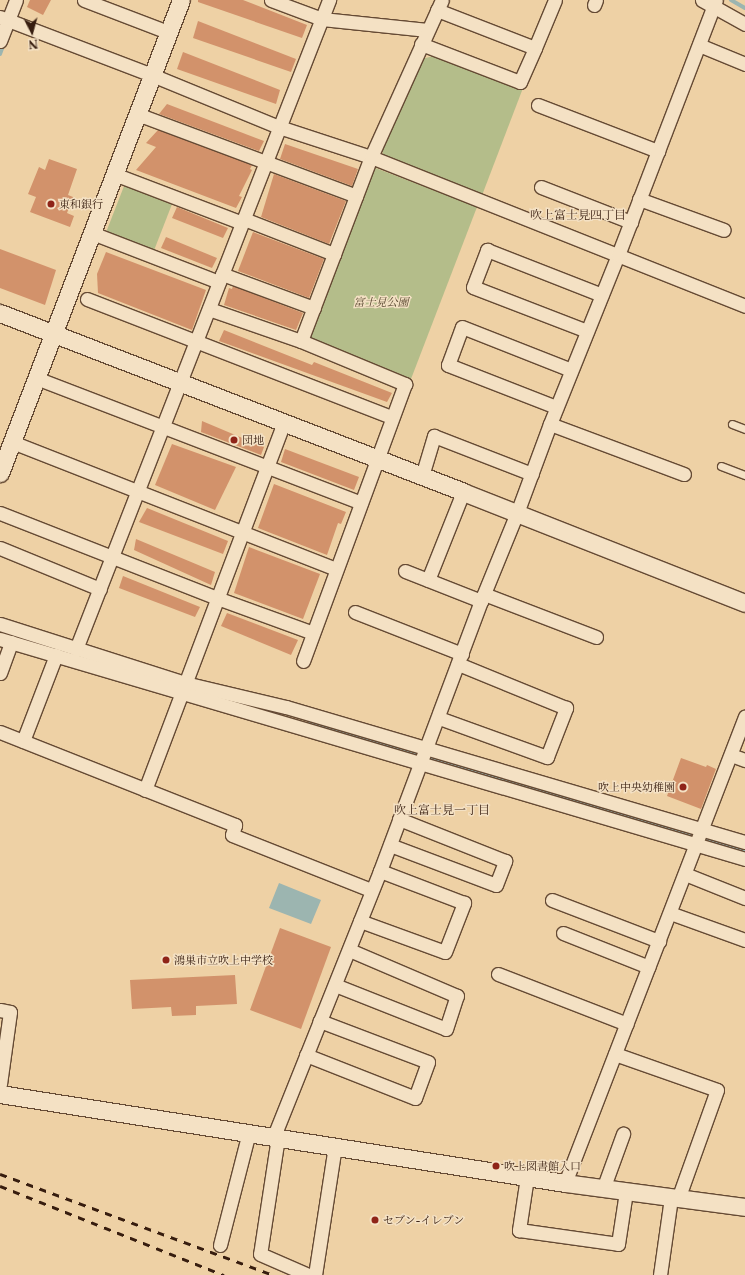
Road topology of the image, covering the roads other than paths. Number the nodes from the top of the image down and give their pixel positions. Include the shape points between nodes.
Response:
1 (16, 0) edge
2 (84, 0) edge
3 (181, 0) edge
4 (271, 0) edge
5 (329, 0) edge
6 (555, 0) edge
7 (710, 2) edge
8 (440, 5) edge
9 (4, 19) edge
10 (322, 19) junction
11 (745, 24) edge
12 (428, 30) junction
13 (168, 32) junction
14 (0, 41) edge
15 (421, 44) junction
16 (699, 45) junction
17 (535, 48) junction
18 (745, 64) edge
19 (152, 75) junction
20 (538, 105) dead end
21 (137, 114) junction
22 (279, 127) junction
23 (658, 151) junction
24 (371, 157) junction
25 (266, 163) junction
26 (114, 174) junction
27 (541, 187) dead end
28 (356, 196) junction
29 (639, 199) junction
30 (243, 221) junction
31 (631, 222) junction
32 (724, 230) dead end
33 (92, 233) junction
34 (334, 254) junction
35 (618, 255) junction
36 (221, 278) junction
37 (602, 295) junction
38 (87, 299) dead end
39 (745, 306) edge
40 (314, 308) junction
41 (209, 309) junction
42 (0, 313) edge
43 (587, 331) junction
44 (53, 334) junction
45 (196, 341) junction
46 (301, 341) junction
47 (571, 370) junction
48 (36, 378) junction
49 (180, 383) junction
50 (556, 407) junction
51 (392, 417) junction
52 (284, 423) junction
53 (550, 424) junction
54 (732, 424) dead end
55 (163, 426) junction
56 (745, 429) edge
57 (12, 442) junction
58 (377, 459) junction
59 (721, 466) dead end
60 (267, 467) junction
61 (0, 473) edge
62 (532, 474) junction
63 (684, 474) dead end
64 (422, 476) junction
65 (745, 476) edge
66 (138, 491) junction
67 (463, 492) junction
68 (361, 503) junction
69 (0, 513) edge
70 (517, 513) junction
71 (242, 533) junction
72 (0, 548) edge
73 (112, 557) junction
74 (336, 569) junction
75 (405, 571) dead end
76 (428, 580) junction
77 (100, 589) junction
78 (217, 598) junction
79 (482, 598) junction
80 (745, 603) edge
81 (355, 612) dead end
82 (0, 624) edge
83 (313, 633) junction
84 (596, 637) dead end
85 (5, 641) edge
86 (76, 649) junction
87 (56, 655) junction
88 (460, 659) junction
89 (302, 662) dead end
90 (0, 673) edge
91 (183, 688) junction
92 (745, 717) edge
93 (438, 718) junction
94 (0, 732) edge
95 (23, 741) junction
96 (427, 750) junction
97 (731, 755) junction
98 (745, 760) edge
99 (421, 762) junction
100 (145, 790) junction
101 (399, 819) junction
102 (702, 829) junction
103 (745, 842) edge
104 (390, 845) junction
105 (696, 845) junction
106 (745, 859) edge
107 (380, 871) junction
108 (685, 874) junction
109 (371, 890) junction
110 (745, 898) edge
111 (552, 900) dead end
112 (670, 912) junction
113 (360, 921) junction
114 (562, 933) dead end
115 (745, 940) edge
116 (659, 941) junction
117 (349, 950) junction
118 (649, 967) junction
119 (498, 974) dead end
120 (335, 985) junction
121 (0, 1010) edge
122 (320, 1020) junction
123 (627, 1024) junction
124 (615, 1054) junction
125 (306, 1055) junction
126 (0, 1084) edge
127 (0, 1094) edge
128 (249, 1132) junction
129 (624, 1134) dead end
130 (276, 1137) junction
131 (335, 1146) junction
132 (527, 1177) junction
133 (566, 1183) junction
134 (603, 1189) junction
135 (626, 1192) junction
136 (675, 1199) junction
137 (745, 1207) edge
138 (220, 1245) dead end
139 (308, 1275) edge
140 (315, 1275) edge
141 (660, 1275) edge

1 - 9 street
2 - 13 street
3 - 13 street
4 - 10 street
5 - 10 street
6 - 17 street
7 - 11 street
7 - 16 street
8 - 12 street
8 - 17 street
9 - 14 street
9 - 19 street
10 - 12 street
10 - 22 street
12 - 15 street
13 - 19 street
15 - 17 street via 520,82
15 - 24 street
16 - 18 street
16 - 23 street
19 - 21 street
19 - 22 street
20 - 23 street
21 - 25 street
21 - 26 street
22 - 24 street
22 - 25 street
23 - 29 street
24 - 28 street
24 - 35 street
25 - 28 street
25 - 30 street
26 - 30 street
26 - 33 street
27 - 31 street
28 - 34 street
29 - 31 street
29 - 32 street
30 - 34 street
30 - 36 street
31 - 35 street
33 - 36 street
33 - 44 street
34 - 40 street
35 - 37 street
35 - 39 street
36 - 40 street
36 - 41 street
37 - 43 street
37 - 43 street via 487,250 473,286
38 - 45 street
40 - 46 street
41 - 45 street
41 - 46 street
42 - 44 street
43 - 47 street
44 - 48 street
44 - 49 street
45 - 49 street
45 - 51 street
46 - 51 street via 405,384
47 - 50 street
47 - 50 street via 462,327 448,365
48 - 55 street
48 - 57 street
49 - 52 street
49 - 55 street
50 - 53 street
51 - 58 street
52 - 58 street
52 - 60 street
53 - 62 street
53 - 63 street
54 - 56 lane
55 - 60 street
55 - 66 street
57 - 61 street
57 - 66 street
58 - 64 street
58 - 68 street
59 - 65 lane
60 - 68 street
60 - 71 street
62 - 64 street via 434,436
62 - 70 street
64 - 67 street
66 - 71 street
66 - 73 street
67 - 70 street
67 - 76 street
68 - 74 street
69 - 73 street
70 - 79 street
70 - 80 street
71 - 74 street
71 - 78 street
72 - 77 street
73 - 77 street
73 - 78 street
74 - 83 street
75 - 76 street
76 - 79 street
77 - 86 street
78 - 83 street
78 - 91 street
79 - 84 street
79 - 88 street
81 - 88 street
82 - 86 street
83 - 89 street
85 - 87 street
85 - 90 street
86 - 91 street
87 - 91 street
87 - 95 street
88 - 93 street
88 - 93 street via 566,708 547,757
91 - 96 street via 286,707
91 - 99 street
91 - 100 street
92 - 97 street
93 - 96 street
94 - 95 street
95 - 100 street
96 - 99 street
96 - 102 street
97 - 98 street
97 - 102 street
99 - 101 street
99 - 105 street
100 - 109 street via 235,826 232,835
101 - 104 street
101 - 104 street via 505,861 496,885
102 - 103 street
102 - 105 street
104 - 107 street
105 - 106 street
105 - 108 street
107 - 109 street
107 - 113 street via 464,904 445,952
108 - 110 street
108 - 112 street
109 - 113 street
111 - 116 street
112 - 115 street
112 - 116 street
113 - 117 street
114 - 118 street
116 - 118 street
117 - 120 street
117 - 120 street via 456,996 446,1029
118 - 123 street
119 - 123 street
120 - 122 street
121 - 126 street via 10,1012
122 - 125 street
122 - 125 street via 428,1062 415,1098
123 - 124 street
124 - 133 street
124 - 136 street via 716,1090
125 - 130 street
127 - 128 street
128 - 130 street
128 - 138 street
129 - 134 street
130 - 131 street
130 - 139 street via 260,1254
131 - 132 street
131 - 140 street
132 - 133 street
132 - 135 street via 519,1230 618,1244
133 - 134 street
134 - 135 street
135 - 136 street
136 - 137 street
136 - 141 street

